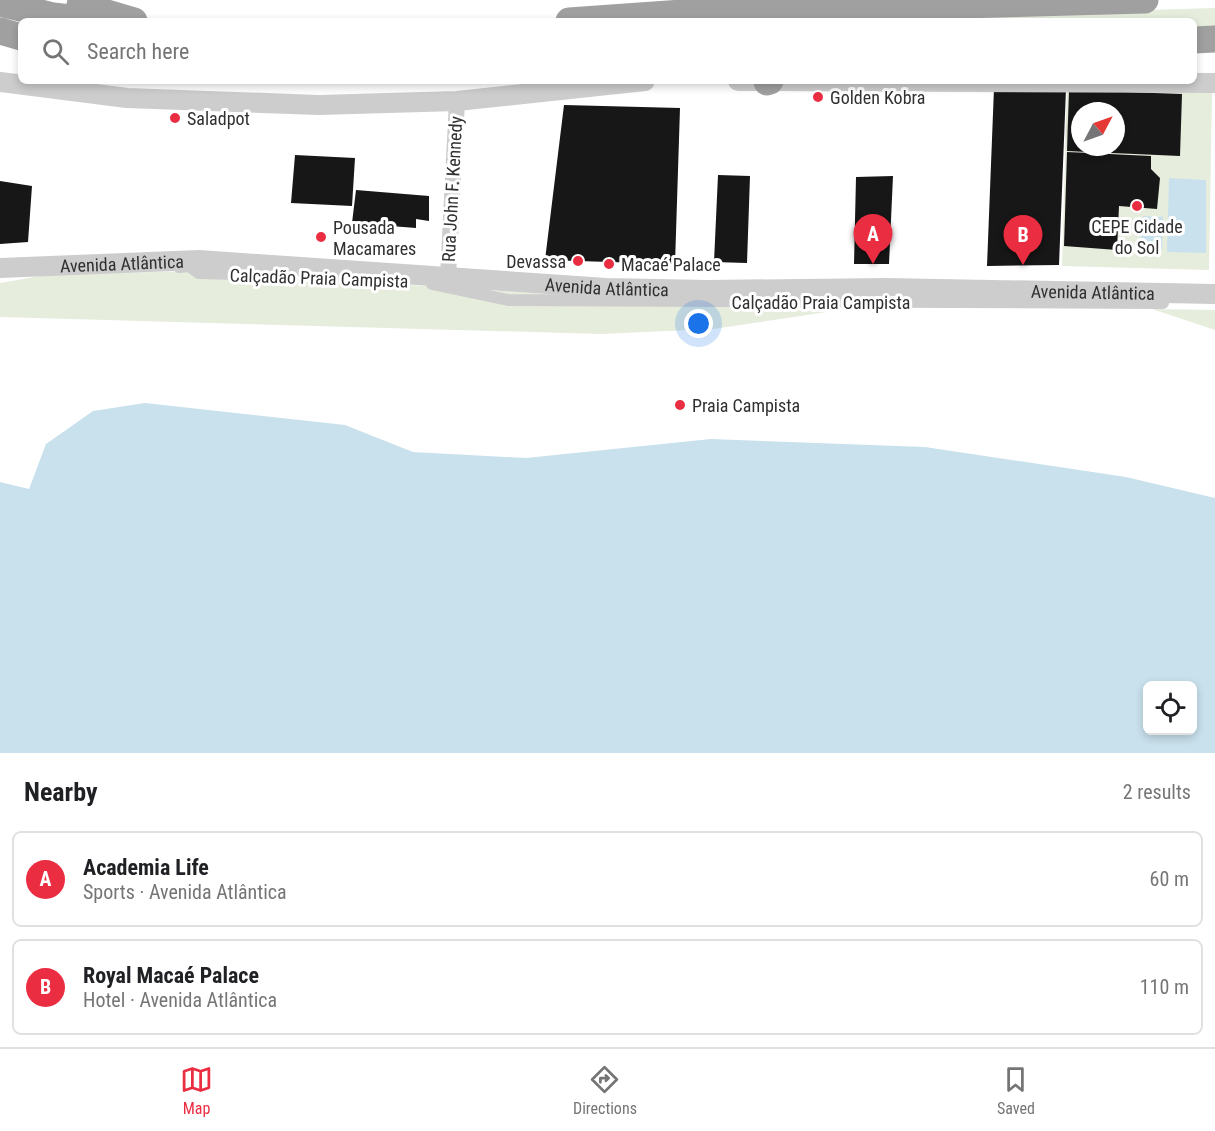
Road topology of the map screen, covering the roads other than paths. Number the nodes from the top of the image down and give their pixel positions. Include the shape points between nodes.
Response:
1 (66, 0) edge
2 (1145, 0) edge
3 (0, 3) edge
4 (70, 18) edge
5 (124, 18) edge
6 (615, 18) edge
7 (0, 31) edge
8 (18, 36) edge
9 (1215, 39) edge
10 (1197, 40) edge
11 (1197, 83) edge
12 (1215, 83) edge
13 (1, 84) edge
14 (617, 84) edge
15 (457, 101) junction
16 (0, 268) edge
17 (0, 276) edge
18 (448, 277) junction
19 (1215, 294) edge
20 (1215, 303) edge

1 - 5 highway
2 - 6 highway
3 - 4 highway
7 - 8 highway
9 - 10 highway
11 - 12 street
13 - 15 street via 147,99 319,105
14 - 15 street
15 - 18 street, Rua John F. Kennedy
16 - 18 street, Avenida Atlântica via 199,260
17 - 20 street, Calçadão Praia Campista via 24,271 189,266 200,273 375,277 428,283 508,300
18 - 19 street, Avenida Atlântica via 629,289 886,288

